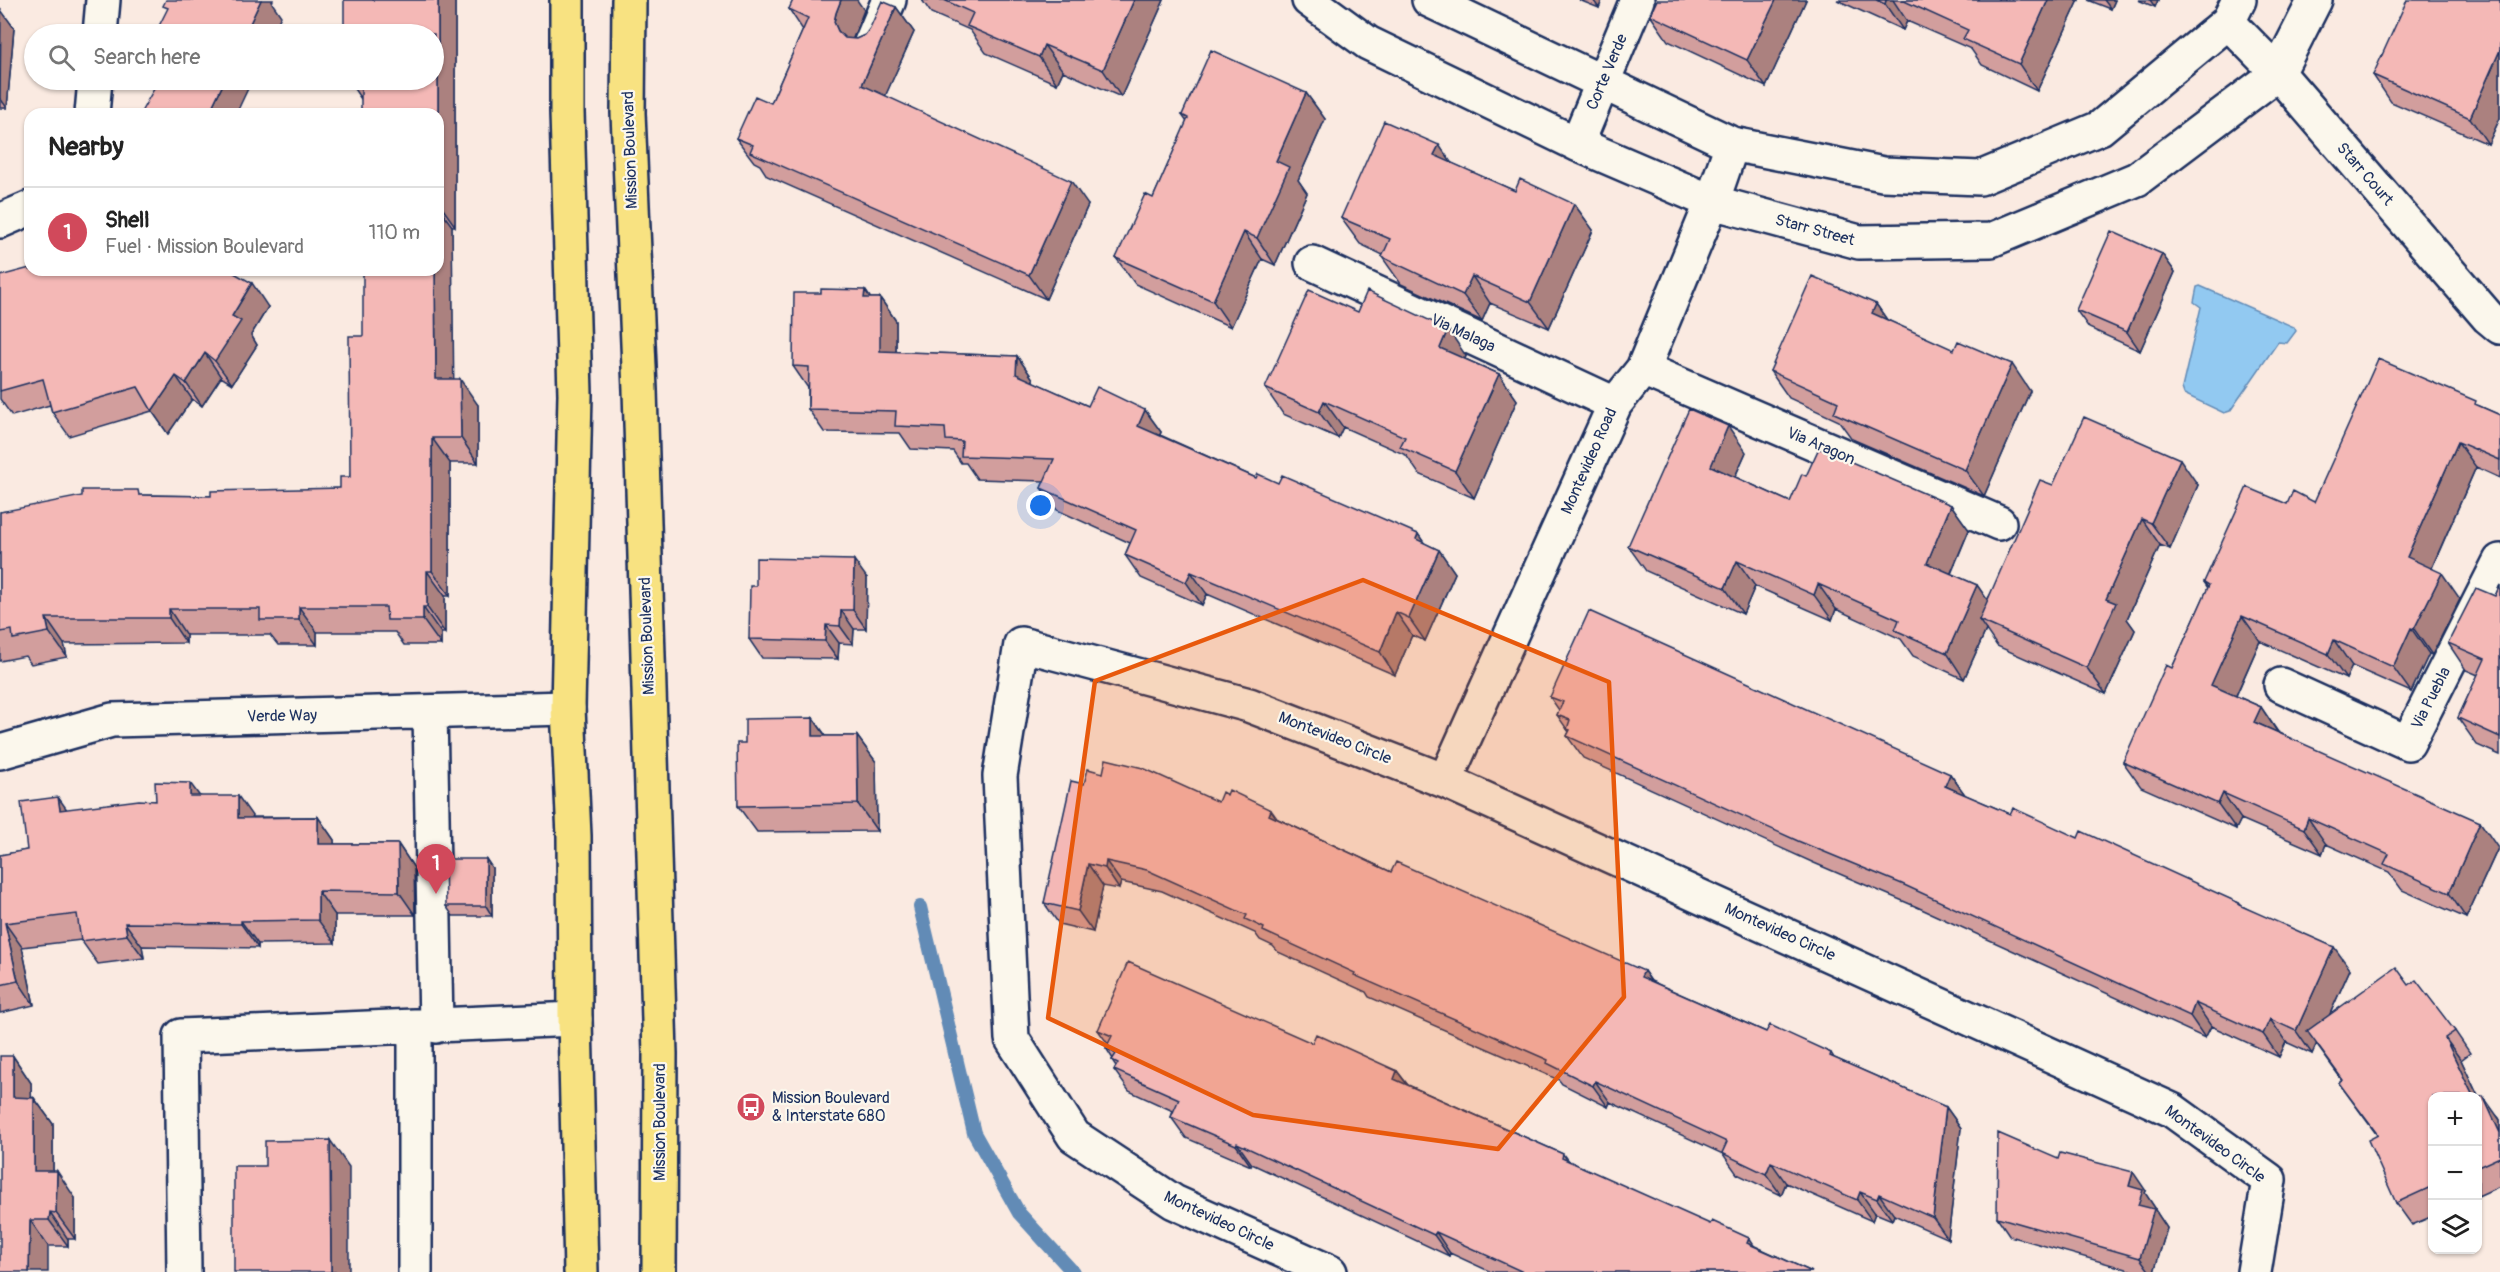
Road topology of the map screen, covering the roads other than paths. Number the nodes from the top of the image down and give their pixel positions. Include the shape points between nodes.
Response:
1 (103, 0) edge
2 (567, 0) edge
3 (629, 0) edge
4 (889, 0) edge
5 (1309, 0) edge
6 (1428, 0) edge
7 (1637, 0) edge
8 (2315, 0) edge
9 (2234, 11) edge
10 (101, 24) edge
11 (870, 45) edge
12 (2278, 74) junction
13 (1603, 82) junction
14 (95, 90) edge
15 (93, 108) edge
16 (1577, 144) junction
17 (1732, 144) junction
18 (1712, 202) junction
19 (24, 211) edge
20 (0, 222) edge
21 (1312, 263) dead end
22 (2496, 312) edge
23 (1643, 369) junction
24 (1615, 404) junction
25 (1999, 523) dead end
26 (2500, 561) edge
27 (2281, 685) dead end
28 (568, 708) junction
29 (430, 712) junction
30 (0, 752) edge
31 (1445, 781) junction
32 (575, 1019) junction
33 (425, 1026) junction
34 (184, 1272) edge
35 (415, 1272) edge
36 (581, 1272) edge
37 (660, 1272) edge
38 (1330, 1272) edge
39 (2254, 1272) edge

1 - 10 street
2 - 28 main road via 574,394
3 - 37 main road, Mission Boulevard via 628,112 660,1054
4 - 11 street
5 - 16 street, Starr Street via 1368,44
6 - 13 street
7 - 13 street, Corte Verde
8 - 12 street, Starr Street
9 - 12 street, Starr Court
9 - 17 street via 2100,128 1980,178 1883,174
12 - 18 street, Starr Street via 2137,179 1991,240 1859,242
12 - 22 street, Starr Court
13 - 16 street, Corte Verde
13 - 17 street
14 - 15 street
16 - 18 street, Starr Street
17 - 18 street, Montevideo Road
18 - 23 street, Montevideo Road
19 - 20 street
21 - 24 street, Via Malaga
23 - 24 street, Montevideo Road
23 - 25 street, Via Aragon
24 - 31 street, Montevideo Road
26 - 27 street, Via Puebla via 2408,743
28 - 29 street, Verde Way
28 - 32 main road via 574,836
29 - 30 street, Verde Way via 112,720
29 - 33 street
31 - 38 street, Montevideo Circle via 1249,705 1021,644 1000,777 1012,1039 1074,1136 1174,1202
31 - 39 street, Montevideo Circle via 2172,1110 2270,1180
32 - 33 street
32 - 36 main road
33 - 34 street via 181,1036
33 - 35 street

